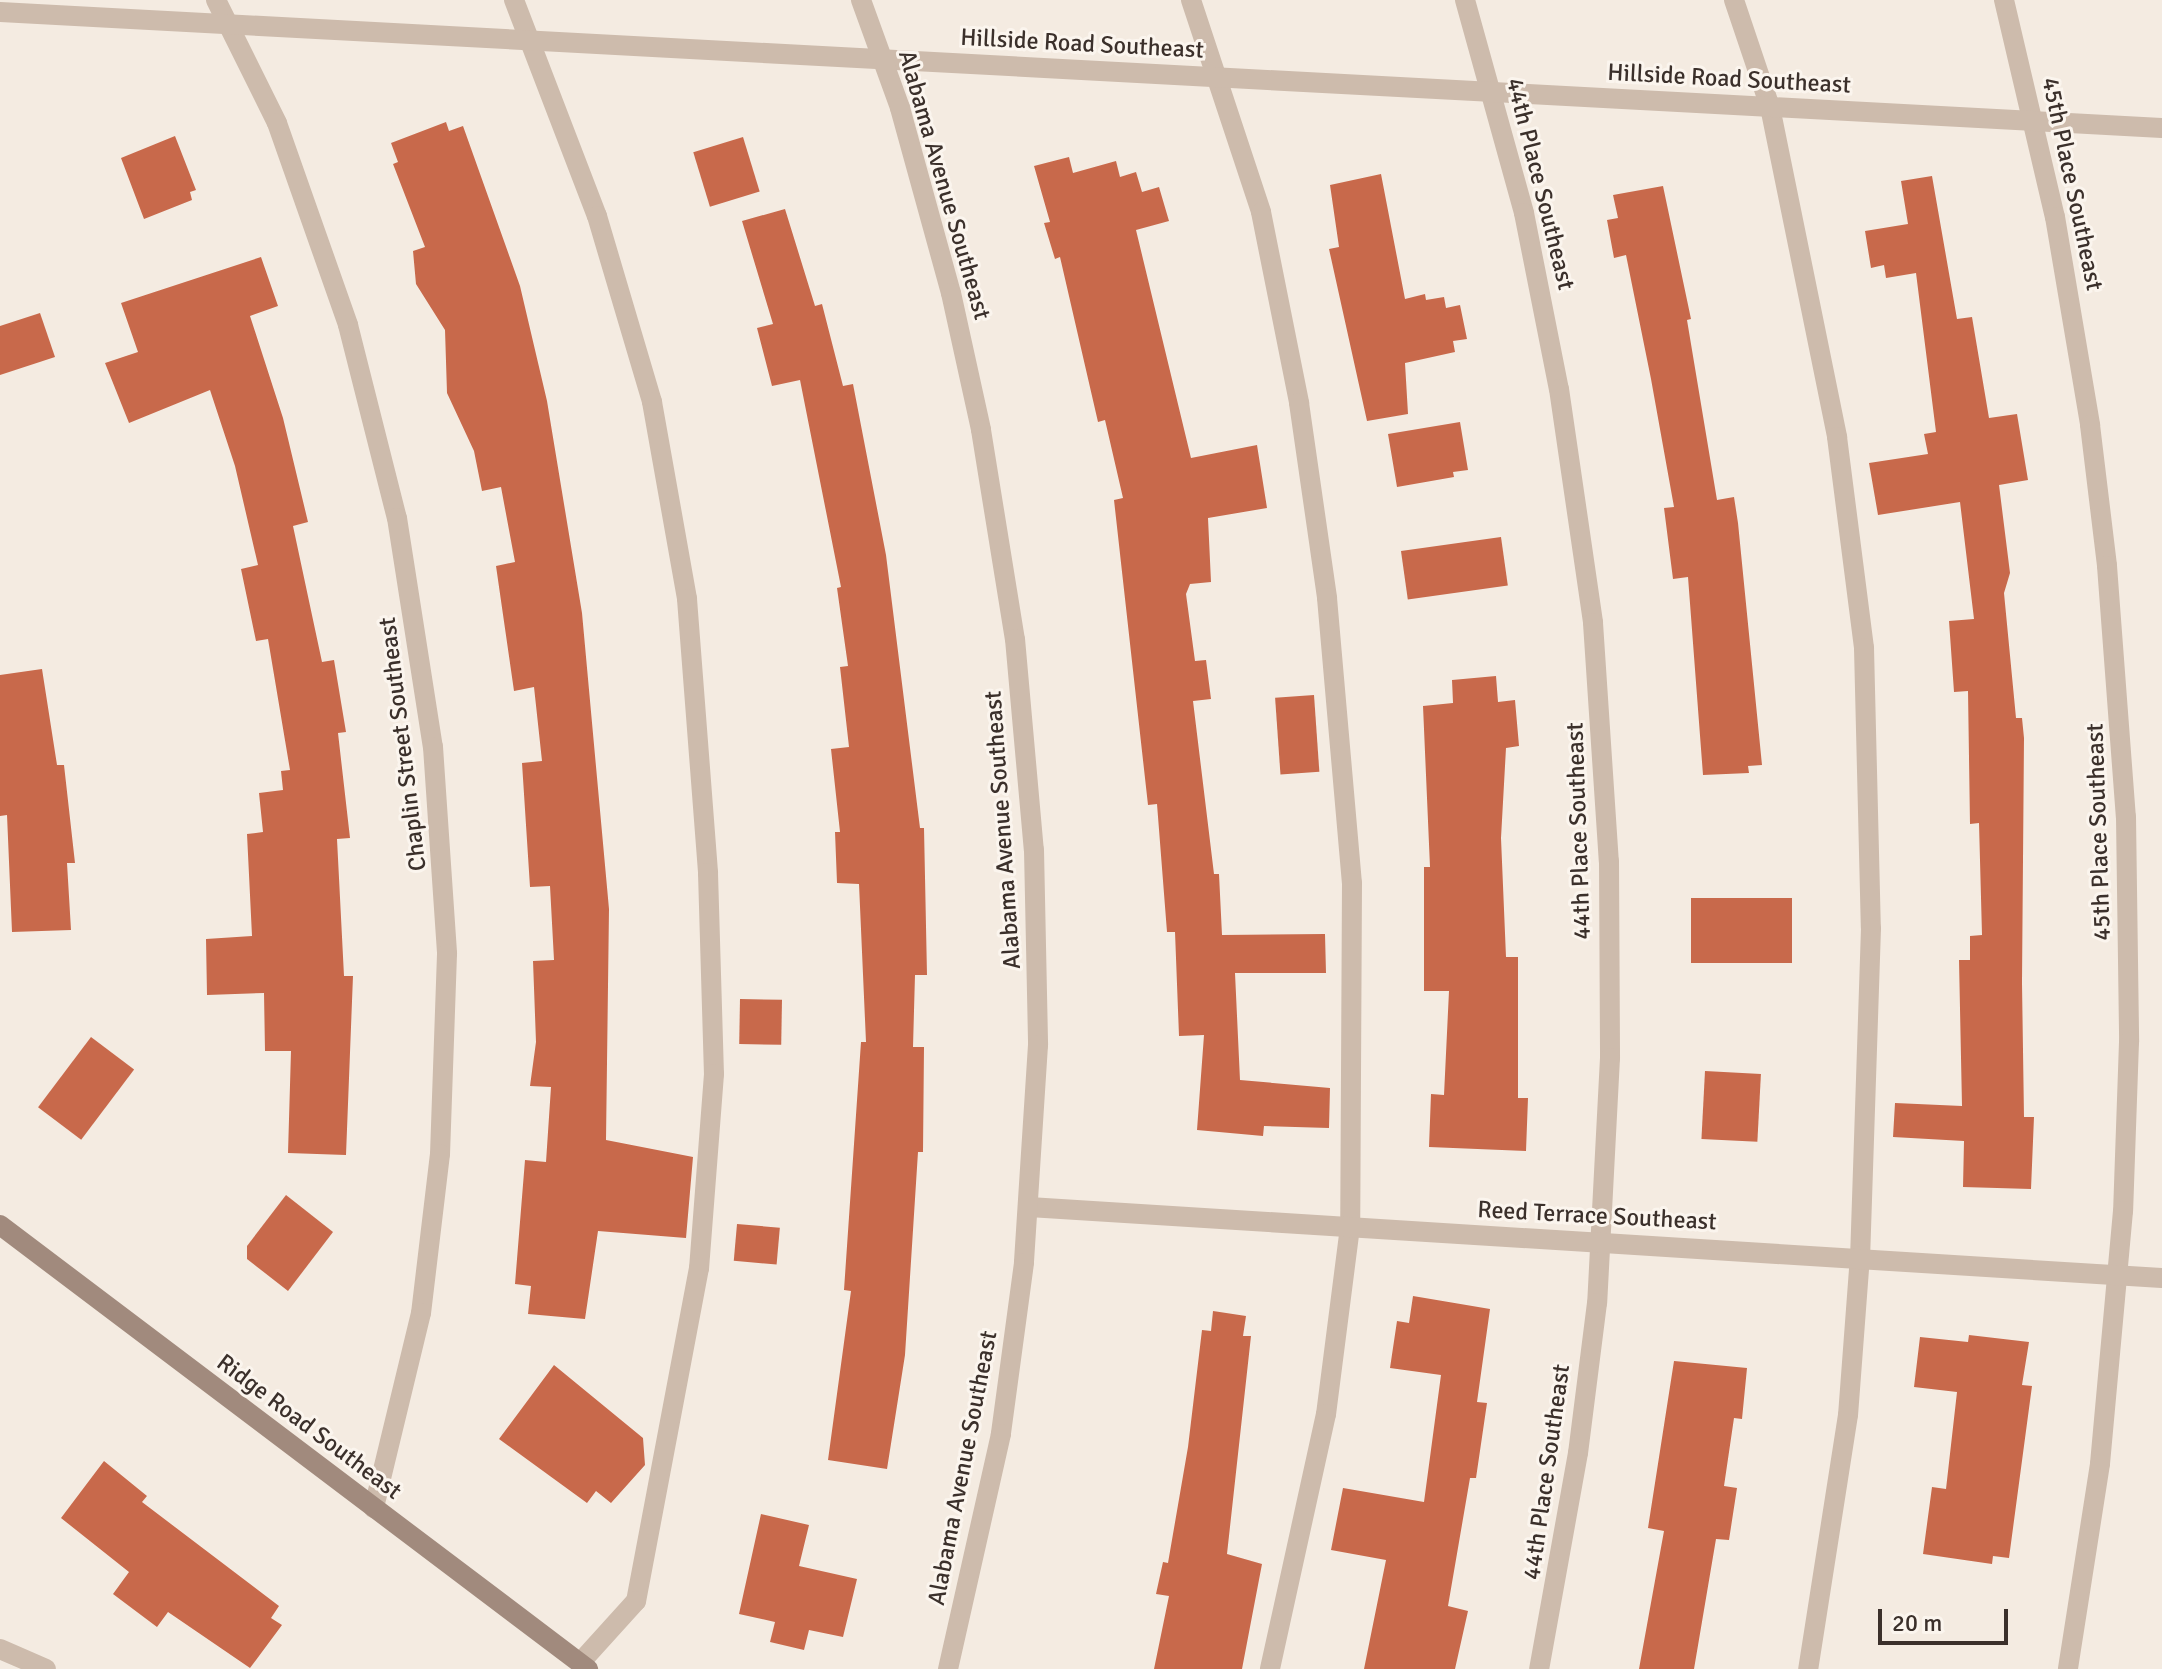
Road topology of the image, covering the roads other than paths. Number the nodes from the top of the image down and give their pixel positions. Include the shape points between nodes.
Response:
1 (216, 0) edge
2 (514, 0) edge
3 (861, 0) edge
4 (1191, 0) edge
5 (1465, 0) edge
6 (1734, 0) edge
7 (2004, 0) edge
8 (0, 12) edge
9 (228, 24) junction
10 (531, 40) junction
11 (882, 59) junction
12 (1219, 77) junction
13 (1491, 92) junction
14 (1770, 107) junction
15 (2033, 121) junction
16 (2162, 128) edge
17 (1029, 1207) junction
18 (0, 1225) edge
19 (1350, 1227) junction
20 (1602, 1243) junction
21 (1860, 1256) junction
22 (2118, 1275) junction
23 (2162, 1278) edge
24 (374, 1508) junction
25 (0, 1649) edge
26 (584, 1666) edge
27 (46, 1669) edge
28 (948, 1669) edge
29 (1270, 1669) edge
30 (1539, 1669) edge
31 (1808, 1669) edge
32 (2068, 1669) edge

1 - 9 street, Chaplin Street Southeast
2 - 10 street
3 - 11 street, Alabama Avenue Southeast
4 - 12 street
5 - 13 street, 44th Place Southeast
6 - 14 street
7 - 15 street, 45th Place Southeast
8 - 9 street, Hillside Road Southeast
9 - 10 street, Hillside Road Southeast
9 - 24 street, Chaplin Street Southeast via 263,90 302,190 377,428 414,609 443,839 446,1022 437,1194 413,1352
10 - 11 street, Hillside Road Southeast
10 - 26 street via 597,216 652,402 687,599 708,873 714,1059 699,1268 636,1601
11 - 12 street, Hillside Road Southeast
11 - 17 street, Alabama Avenue Southeast via 900,108 967,361 1015,639 1037,915 1038,1045
12 - 13 street, Hillside Road Southeast
12 - 19 street via 1261,212 1299,403 1327,598 1352,883
13 - 14 street, Hillside Road Southeast
13 - 20 street, 44th Place Southeast via 1524,213 1559,389 1597,671 1611,960
14 - 15 street, Hillside Road Southeast
14 - 21 street via 1837,437 1864,648 1871,928
15 - 16 street, Hillside Road Southeast
15 - 22 street, 45th Place Southeast via 2077,342 2117,666 2129,969
17 - 19 street, Reed Terrace Southeast
17 - 28 street, Alabama Avenue Southeast via 1001,1434
18 - 24 main road, Ridge Road Southeast
19 - 20 street, Reed Terrace Southeast
19 - 29 street via 1326,1414
20 - 21 street, Reed Terrace Southeast
20 - 30 street, 44th Place Southeast via 1578,1453
21 - 22 street, Reed Terrace Southeast
21 - 31 street via 1848,1415
22 - 23 street, Reed Terrace Southeast
22 - 32 street, 45th Place Southeast via 2098,1479
24 - 26 main road, Ridge Road Southeast
25 - 27 street

